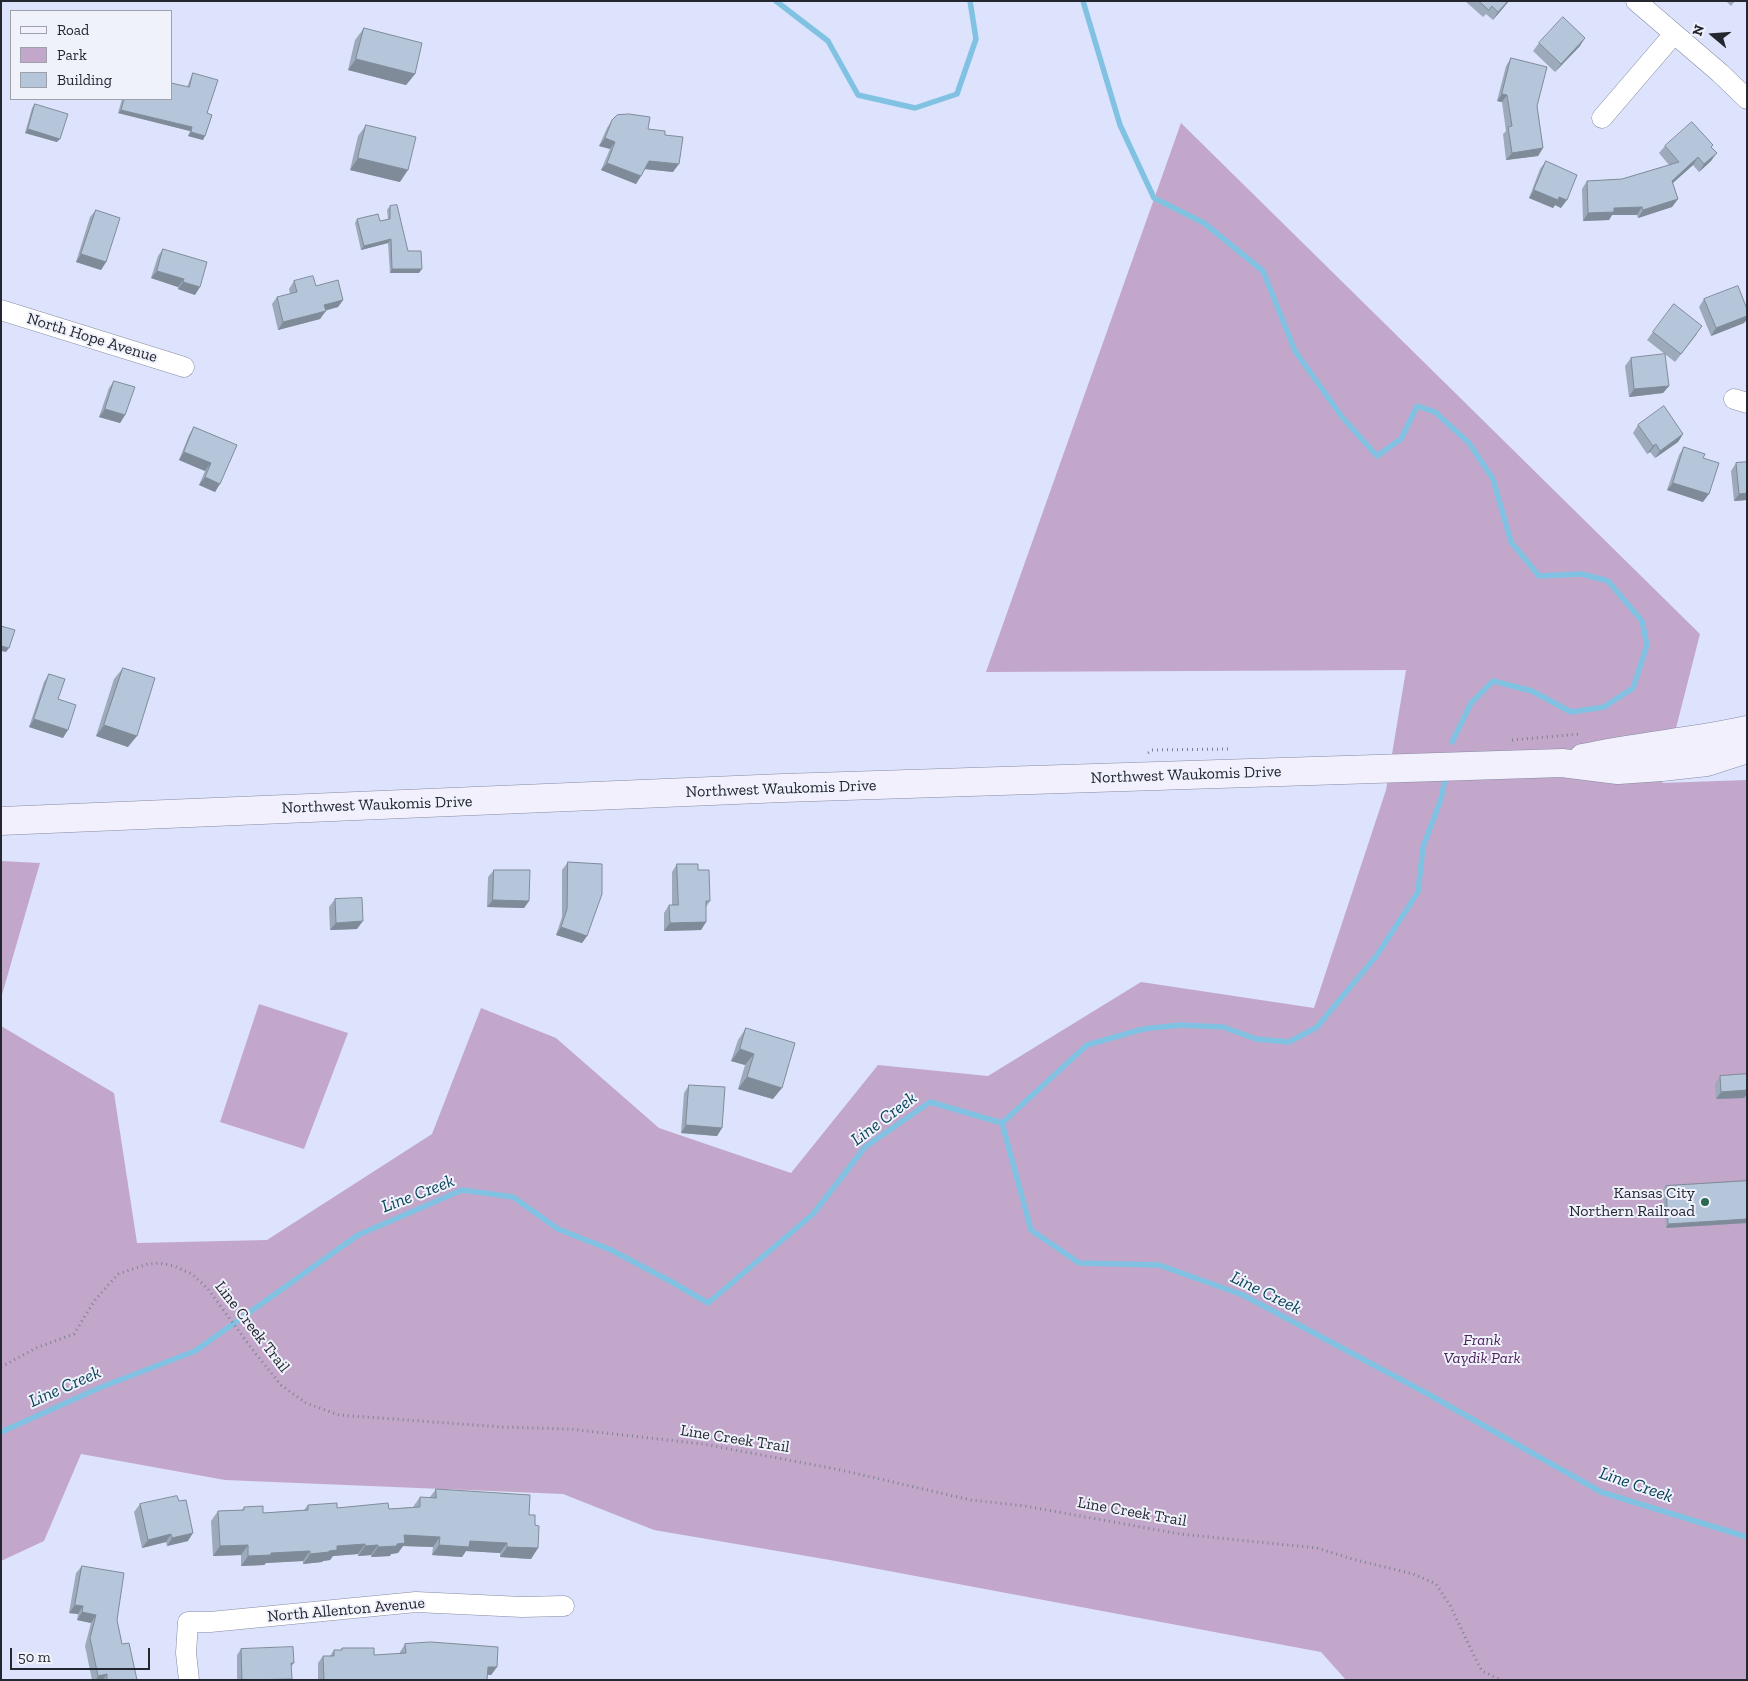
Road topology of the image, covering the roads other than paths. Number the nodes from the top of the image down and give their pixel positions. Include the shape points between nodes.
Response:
1 (1636, 1) edge
2 (1674, 34) junction
3 (1747, 99) edge
4 (1602, 118) dead end
5 (1, 310) edge
6 (184, 367) dead end
7 (1747, 730) edge
8 (1747, 749) edge
9 (1562, 763) junction
10 (1, 820) edge
11 (564, 1606) dead end
12 (188, 1680) edge

1 - 2 street
2 - 3 street
2 - 4 street
5 - 6 street, North Hope Avenue
7 - 9 main road, Northwest Waukomis Drive
8 - 9 main road, Northwest Waukomis Drive via 1707,762 1662,767 1618,770
9 - 10 main road, Northwest Waukomis Drive via 793,788
11 - 12 street, North Allenton Avenue via 416,1602 188,1622

